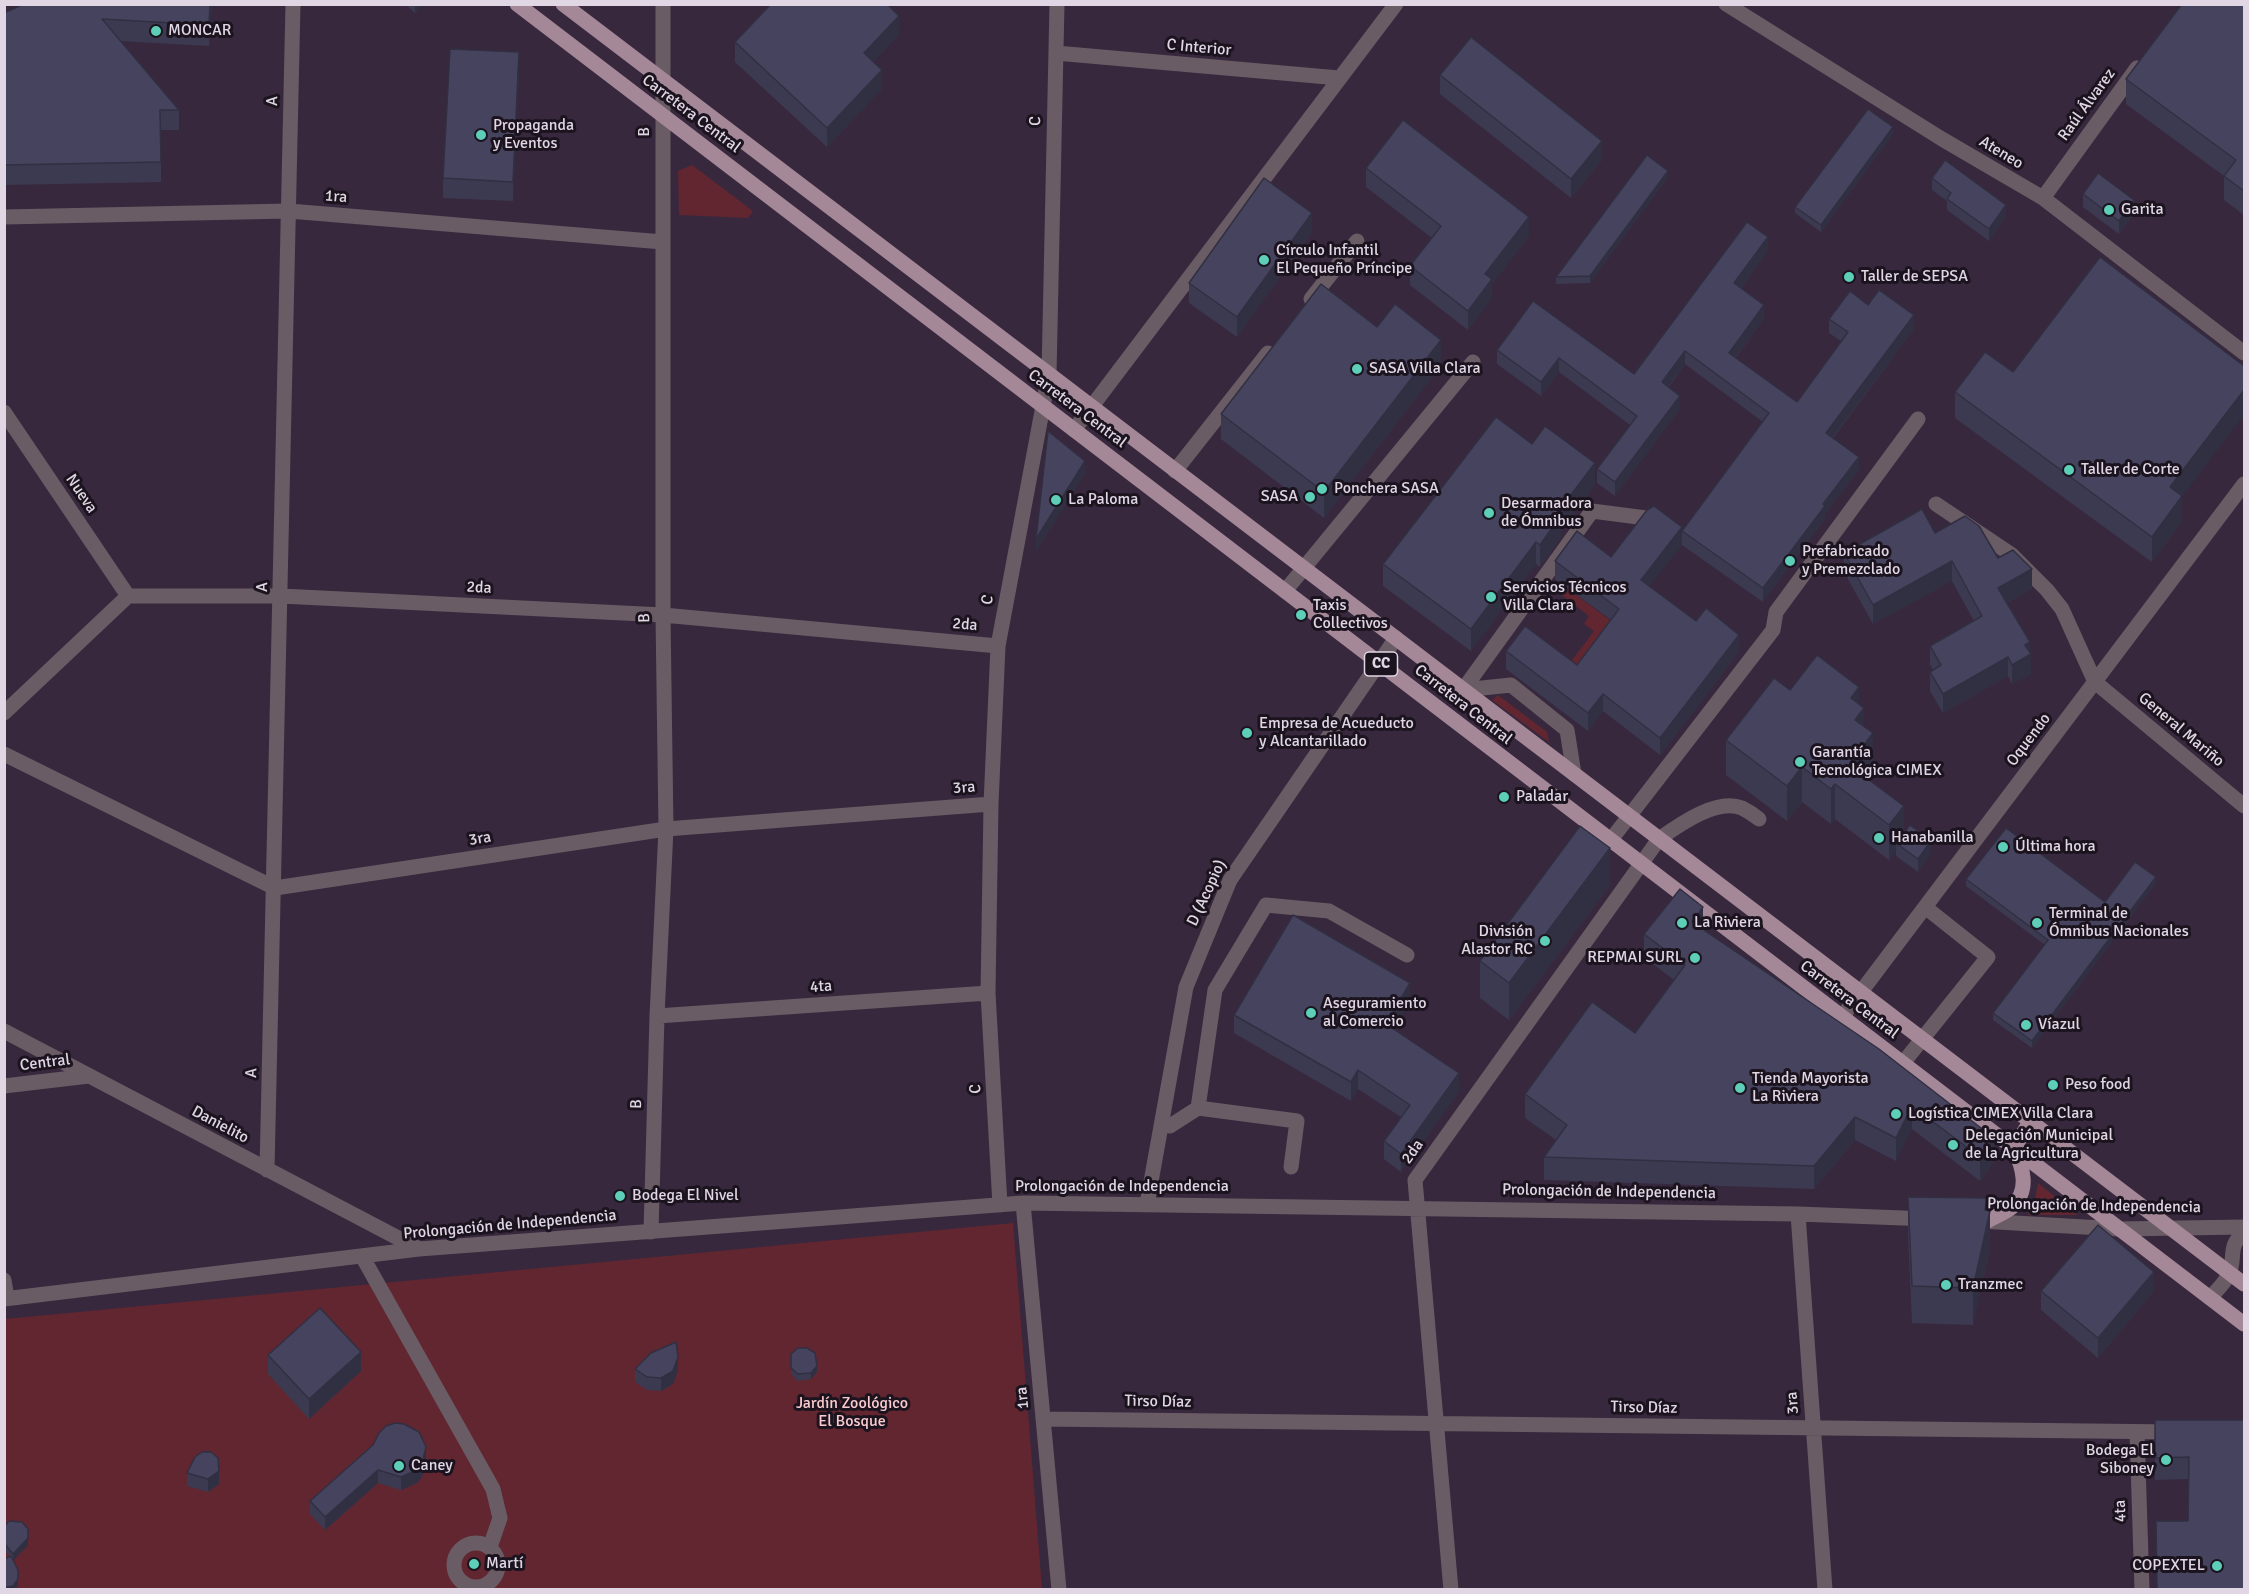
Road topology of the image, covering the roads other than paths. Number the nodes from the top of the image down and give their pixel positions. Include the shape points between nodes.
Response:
1 (293, 4) edge
2 (518, 4) edge
3 (563, 4) edge
4 (663, 4) edge
5 (1057, 4) edge
6 (1396, 4) edge
7 (1726, 4) edge
8 (1056, 53) junction
9 (2147, 53) edge
10 (1340, 78) junction
11 (662, 79) junction
12 (663, 116) junction
13 (2043, 198) junction
14 (289, 211) junction
15 (4, 217) edge
16 (1357, 241) dead end
17 (663, 242) junction
18 (1299, 314) edge
19 (1277, 342) edge
20 (2244, 353) edge
21 (1473, 362) dead end
22 (1049, 374) junction
23 (1042, 406) junction
24 (1092, 406) junction
25 (4, 412) edge
26 (1918, 419) dead end
27 (1074, 430) junction
28 (1175, 471) junction
29 (2244, 484) edge
30 (1936, 504) dead end
31 (1646, 518) edge
32 (1304, 568) junction
33 (1285, 591) junction
34 (128, 596) junction
35 (281, 596) junction
36 (663, 615) junction
37 (1396, 638) junction
38 (998, 646) junction
39 (1379, 663) junction
40 (2095, 682) junction
41 (1463, 690) junction
42 (4, 713) edge
43 (4, 754) edge
44 (1574, 774) junction
45 (991, 804) junction
46 (2244, 806) edge
47 (1629, 816) junction
48 (1759, 819) dead end
49 (666, 829) junction
50 (1659, 839) junction
51 (1610, 841) junction
52 (1641, 864) junction
53 (275, 888) junction
54 (1925, 907) junction
55 (1407, 956) dead end
56 (988, 993) junction
57 (1860, 993) junction
58 (657, 1016) junction
59 (1842, 1017) junction
60 (4, 1031) edge
61 (1922, 1039) junction
62 (1903, 1063) junction
63 (89, 1076) junction
64 (4, 1086) edge
65 (1198, 1108) junction
66 (2030, 1122) junction
67 (1162, 1124) junction
68 (2014, 1148) junction
69 (1291, 1167) dead end
70 (267, 1170) junction
71 (1023, 1203) junction
72 (1147, 1204) junction
73 (1000, 1205) junction
74 (1417, 1207) junction
75 (1798, 1214) junction
76 (1939, 1220) edge
77 (1962, 1221) edge
78 (1986, 1222) junction
79 (2244, 1227) edge
80 (2119, 1228) junction
81 (2169, 1228) junction
82 (651, 1232) junction
83 (2244, 1234) edge
84 (419, 1249) junction
85 (362, 1256) junction
86 (2230, 1274) junction
87 (4, 1280) edge
88 (2244, 1284) edge
89 (2210, 1298) junction
90 (6, 1299) edge
91 (2244, 1324) edge
92 (1043, 1419) junction
93 (1437, 1424) junction
94 (1813, 1428) junction
95 (2137, 1432) junction
96 (2197, 1432) edge
97 (490, 1547) junction
98 (470, 1588) edge
99 (1059, 1590) edge
100 (1451, 1590) edge
101 (1825, 1590) edge
102 (2142, 1590) edge

1 - 14 street, A
2 - 12 main road, Carretera Central / CC
3 - 11 main road, Carretera Central / CC
4 - 11 street, B
5 - 8 street, C
6 - 10 street
7 - 13 street, Ateneo
8 - 10 street, C Interior
8 - 22 street, C
9 - 13 street, Raúl Álvarez
10 - 24 street
11 - 12 street, B
11 - 22 main road, Carretera Central / CC
12 - 17 street, B
12 - 23 main road, Carretera Central / CC
13 - 20 street, Ateneo
14 - 15 street, 1ra
14 - 17 street, 1ra
14 - 35 street, A
16 - 18 street
17 - 36 street, B
19 - 28 street
21 - 32 street
22 - 23 street, C
22 - 24 main road, Carretera Central / CC
23 - 27 main road, Carretera Central / CC
23 - 38 street, C
24 - 27 street
24 - 28 main road, Carretera Central / CC
25 - 34 street, Nueva
26 - 47 street via 1776,612 1773,630
27 - 33 main road, Carretera Central / CC
28 - 32 main road, Carretera Central / CC
29 - 40 street, Oquendo
30 - 40 street via 2012,555 2047,590 2062,609
31 - 41 street via 1592,512
32 - 33 street
32 - 37 main road, Carretera Central / CC
33 - 39 main road, Carretera Central / CC
34 - 35 street, 2da
34 - 42 street
35 - 36 street, 2da
35 - 53 street, A
36 - 38 street, 2da
36 - 49 street, B
37 - 39 street, D (Acopio)
37 - 41 main road, Carretera Central / CC
38 - 45 street, C
39 - 51 main road, Carretera Central / CC
39 - 67 street, D (Acopio) via 1230,880 1186,987
40 - 46 street, General Mariño
40 - 54 street, Oquendo
41 - 44 main road, Carretera Central / CC
41 - 44 street via 1511,685 1567,730
43 - 53 street
44 - 47 main road, Carretera Central / CC
45 - 49 street, 3ra
45 - 56 street, C
47 - 50 main road, Carretera Central / CC
47 - 51 street
48 - 50 street, 2da via 1742,808 1715,808 1681,823
49 - 53 street, 3ra
49 - 58 street, B
50 - 52 street, 2da
50 - 57 main road, Carretera Central / CC
51 - 52 main road, Carretera Central / CC
52 - 59 main road, Carretera Central / CC
52 - 74 street, 2da via 1415,1180
53 - 70 street, A
54 - 57 street, Oquendo
54 - 61 street via 1988,957
55 - 65 street via 1329,911 1266,905 1215,990
56 - 58 street, 4ta
56 - 73 street, C
57 - 59 street, Oquendo
57 - 61 main road, Carretera Central / CC
58 - 82 street, B
59 - 62 main road, Carretera Central / CC
60 - 63 street, Danielito
61 - 62 street
61 - 66 main road, Carretera Central / CC
62 - 68 main road, Carretera Central / CC
63 - 64 street, Central
63 - 70 street, Danielito
65 - 67 street via 1170,1126
65 - 69 street via 1297,1121
66 - 68 main road
66 - 81 main road, Carretera Central / CC
67 - 72 street, D (Acopio)
68 - 78 main road via 2023,1167 2024,1187 2012,1207
68 - 80 main road, Carretera Central / CC
70 - 84 street, Danielito
71 - 72 street, Prolongación de Independencia
71 - 73 street, Prolongación de Independencia
71 - 92 street, 1ra
72 - 74 street, Prolongación de Independencia
73 - 82 street, Prolongación de Independencia
74 - 75 street, Prolongación de Independencia
74 - 93 street, 2da
75 - 76 street, Prolongación de Independencia
75 - 94 street, 3ra
77 - 78 street, Prolongación de Independencia
78 - 80 street, Prolongación de Independencia
79 - 81 street, Prolongación de Independencia
80 - 81 street, Prolongación de Independencia
80 - 89 main road, Carretera Central / CC
81 - 86 main road, Carretera Central / CC
82 - 84 street, Prolongación de Independencia
83 - 86 street via 2232,1250
84 - 85 street, Prolongación de Independencia
85 - 90 street, Prolongación de Independencia
85 - 97 street via 493,1489 500,1518
86 - 88 main road, Carretera Central / CC
86 - 89 street
87 - 90 street
89 - 91 main road, Carretera Central / CC
92 - 93 street, Tirso Díaz
92 - 99 street, 1ra
93 - 94 street, Tirso Díaz
93 - 100 street, 2da
94 - 95 street, Tirso Díaz
94 - 101 street, 3ra
95 - 96 street, Tirso Díaz
95 - 102 street, 4ta
97 - 98 street via 498,1560 497,1574 486,1585
97 - 98 street via 470,1543 455,1558 455,1573

